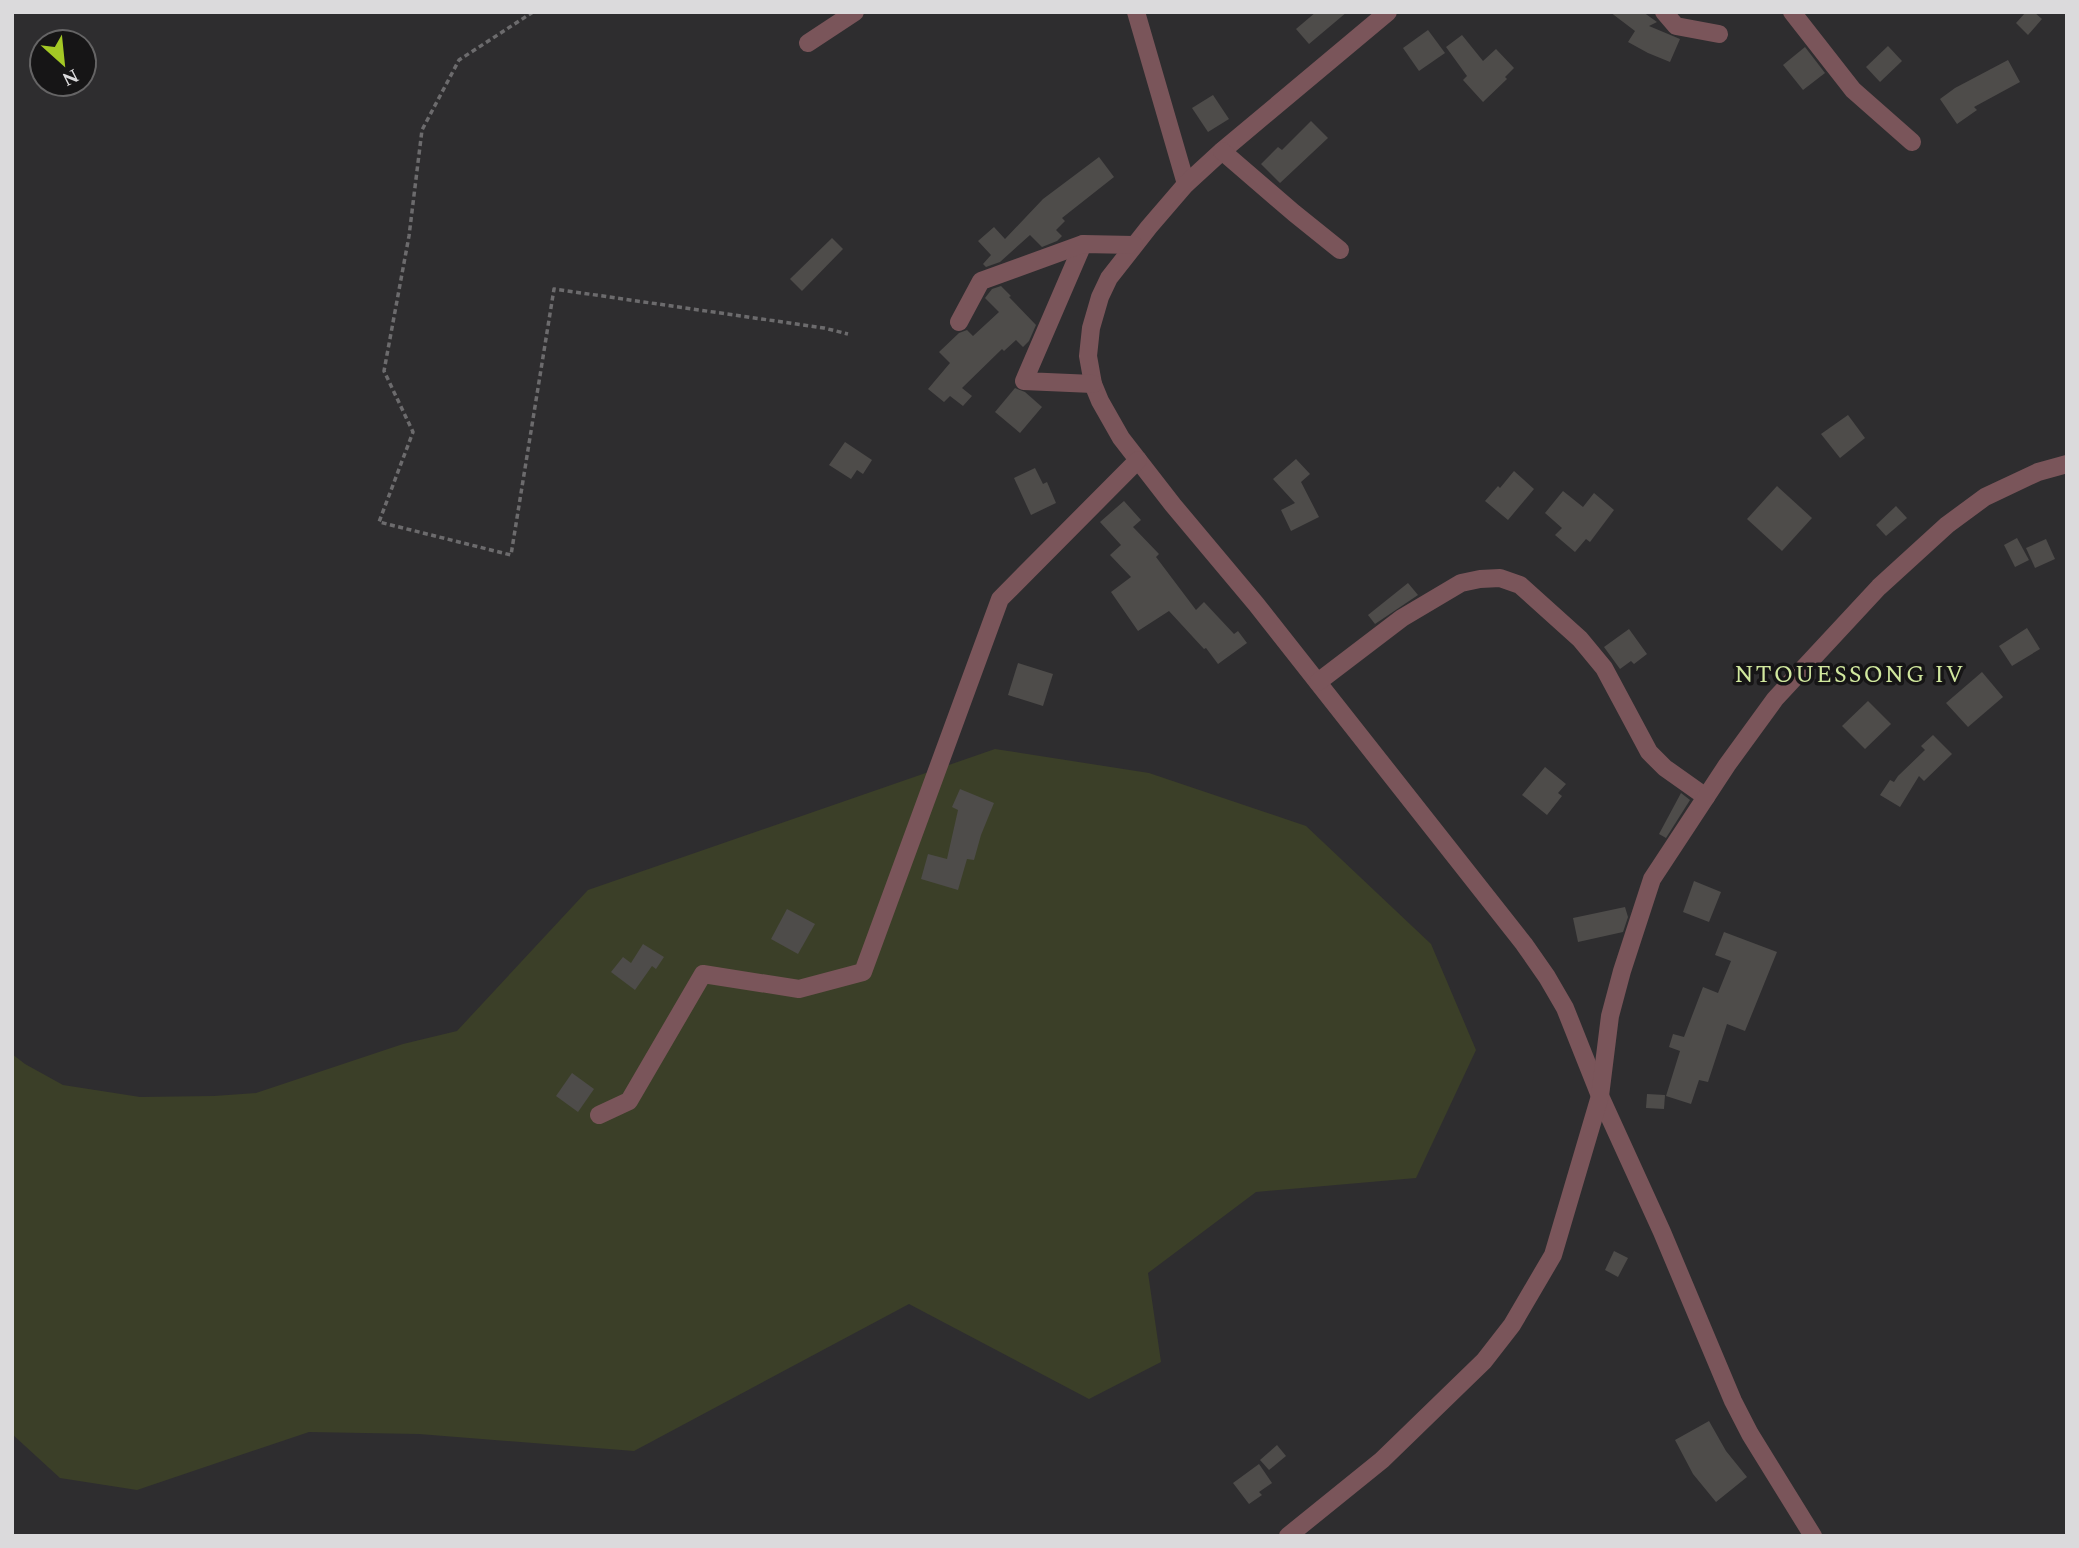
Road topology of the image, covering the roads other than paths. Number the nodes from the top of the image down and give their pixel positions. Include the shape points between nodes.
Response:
1 (855, 12) edge
2 (1136, 12) edge
3 (1388, 12) edge
4 (1664, 12) edge
5 (1792, 12) edge
6 (1719, 34) dead end
7 (808, 43) dead end
8 (1912, 142) dead end
9 (1222, 151) junction
10 (1186, 184) junction
11 (1083, 244) junction
12 (1134, 245) junction
13 (1340, 250) dead end
14 (959, 322) dead end
15 (1093, 384) junction
16 (1138, 460) junction
17 (2067, 464) edge
18 (1318, 682) junction
19 (1706, 797) junction
20 (1600, 1096) junction
21 (600, 1115) dead end
22 (1288, 1536) edge
23 (1813, 1536) edge

1 - 7 street
2 - 10 street
3 - 9 street
4 - 6 street via 1676,26
5 - 8 street via 1853,90
9 - 10 street
9 - 13 street
10 - 12 street
11 - 12 street
11 - 14 street via 981,281
11 - 15 street via 1024,381
12 - 15 street via 1100,297 1088,356
15 - 16 street
16 - 18 street
16 - 21 street via 1000,599 863,972 799,989 703,974 629,1101
17 - 19 street via 1985,497 1889,578 1775,699
18 - 19 street via 1402,618 1461,583 1500,578 1520,585 1580,639 1604,668 1649,752
18 - 20 street via 1547,977 1565,1008
19 - 20 street via 1652,879 1610,1016
20 - 22 street via 1553,1255 1512,1325 1484,1361 1382,1460
20 - 23 street via 1733,1401

